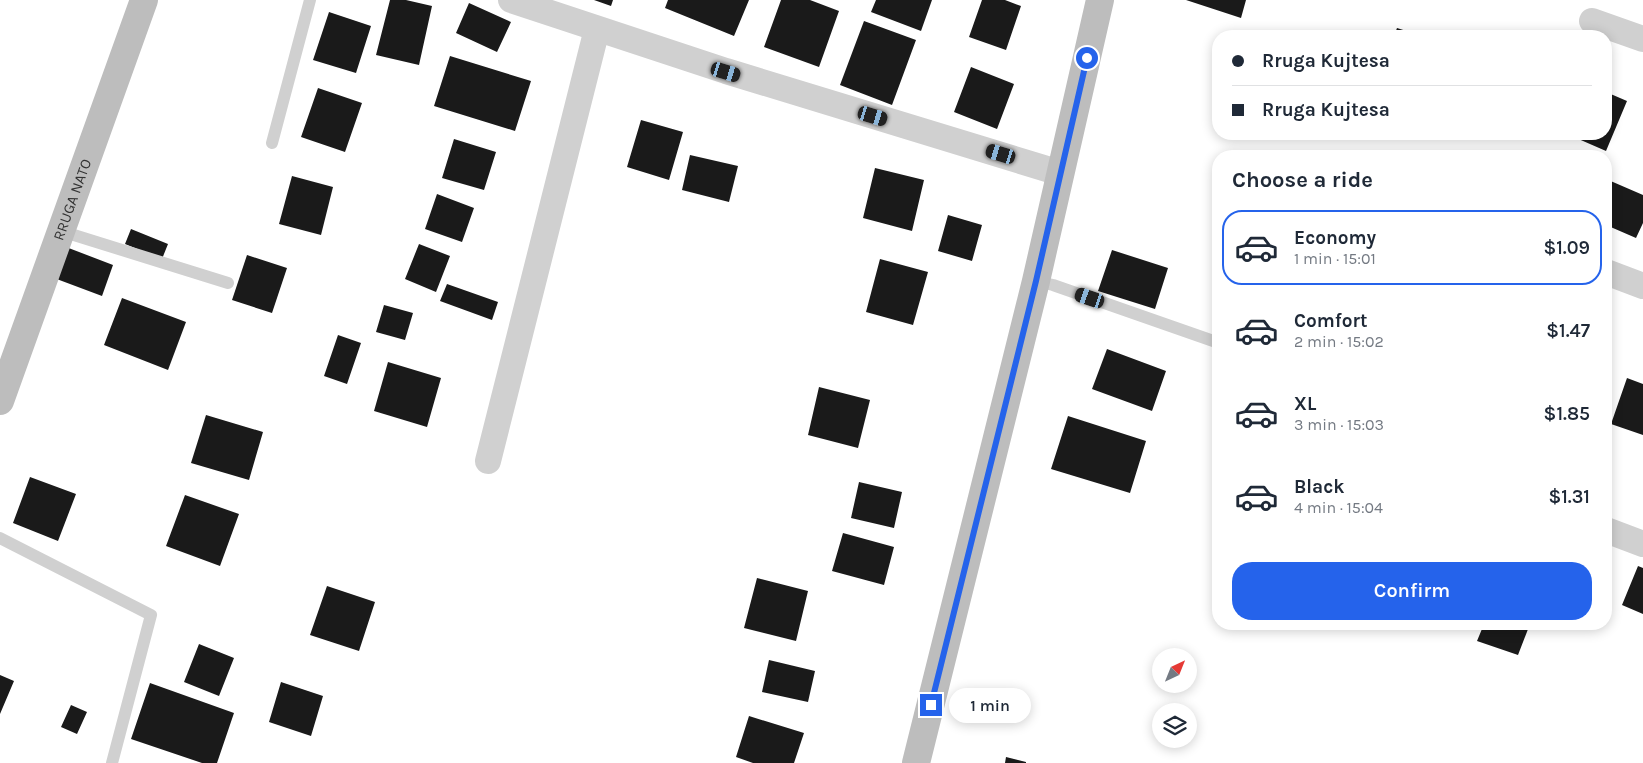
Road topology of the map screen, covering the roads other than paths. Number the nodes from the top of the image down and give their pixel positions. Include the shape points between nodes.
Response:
1 (144, 0) edge
2 (310, 0) edge
3 (511, 0) edge
4 (1100, 0) edge
5 (1592, 20) dead end
6 (597, 29) junction
7 (1643, 39) edge
8 (272, 143) dead end
9 (1060, 173) junction
10 (61, 231) junction
11 (1612, 274) edge
12 (1036, 281) junction
13 (228, 283) dead end
14 (1643, 286) edge
15 (1212, 342) edge
16 (0, 401) edge
17 (488, 461) dead end
18 (1612, 532) edge
19 (0, 538) edge
20 (1643, 544) edge
21 (112, 763) edge
22 (916, 763) edge

1 - 10 street, RRUGA NATO
2 - 8 lane
3 - 6 street
4 - 9 street
5 - 7 street
6 - 9 street via 726,72
6 - 17 street
9 - 12 street
10 - 13 lane
10 - 16 street, RRUGA NATO
11 - 14 street
12 - 15 lane
12 - 22 street
18 - 20 street
19 - 21 lane via 151,615

